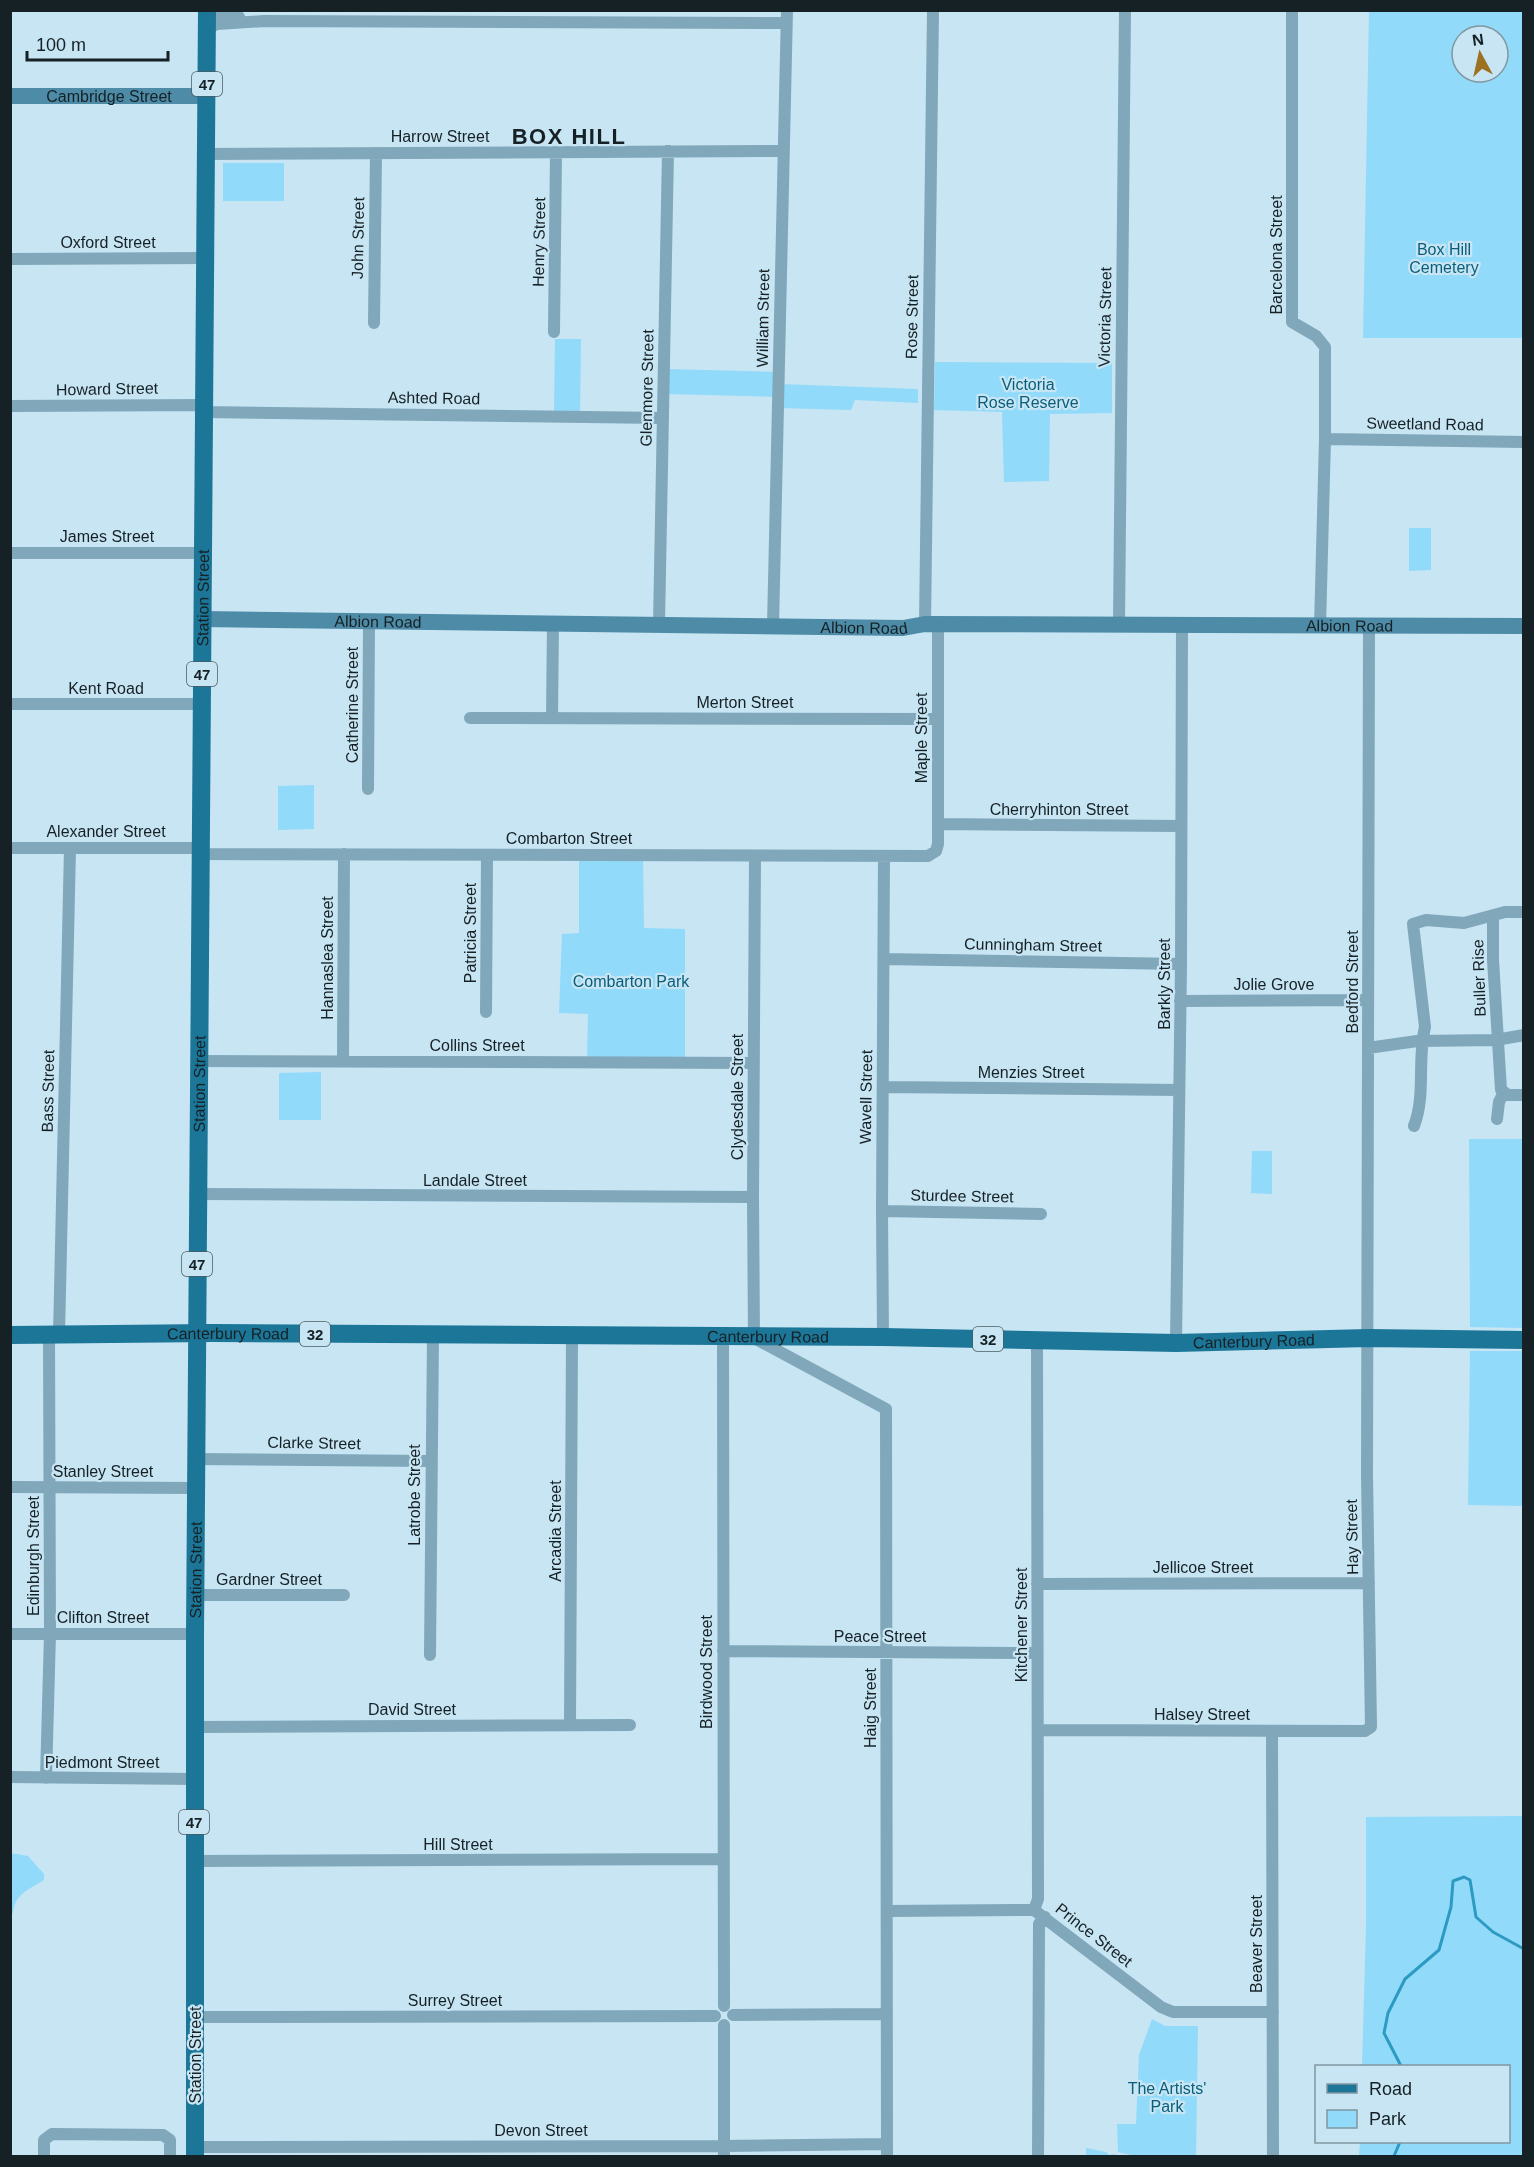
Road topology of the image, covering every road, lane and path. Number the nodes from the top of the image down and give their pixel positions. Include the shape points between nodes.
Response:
1 (207, 10) edge
2 (212, 10) edge
3 (933, 10) edge
4 (1125, 10) edge
5 (1292, 10) edge
6 (265, 16) edge
7 (496, 16) edge
8 (787, 17) edge
9 (207, 29) junction
10 (10, 96) edge
11 (207, 96) junction
12 (783, 150) junction
13 (668, 151) junction
14 (556, 152) junction
15 (376, 153) junction
16 (205, 154) junction
17 (205, 258) junction
18 (10, 259) edge
19 (374, 323) dead end
20 (554, 332) dead end
21 (10, 406) edge
22 (204, 408) junction
23 (663, 418) junction
24 (1325, 439) junction
25 (1524, 442) edge
26 (10, 552) edge
27 (203, 553) junction
28 (202, 619) junction
29 (369, 621) junction
30 (553, 622) junction
31 (659, 624) junction
32 (1119, 624) junction
33 (931, 625) junction
34 (1182, 625) junction
35 (773, 626) junction
36 (1369, 626) junction
37 (1524, 626) edge
38 (1320, 627) junction
39 (10, 704) edge
40 (202, 704) junction
41 (470, 718) dead end
42 (552, 718) junction
43 (937, 719) junction
44 (368, 789) dead end
45 (938, 824) junction
46 (1180, 826) junction
47 (10, 848) edge
48 (70, 848) junction
49 (201, 851) junction
50 (936, 851) joint
51 (344, 854) junction
52 (486, 855) junction
53 (755, 856) junction
54 (884, 856) junction
55 (1524, 912) edge
56 (1493, 915) junction
57 (884, 959) junction
58 (1181, 964) junction
59 (1368, 1000) junction
60 (1180, 1001) junction
61 (486, 1012) dead end
62 (1524, 1035) edge
63 (1498, 1040) junction
64 (1422, 1041) junction
65 (1368, 1048) junction
66 (199, 1061) junction
67 (343, 1061) junction
68 (754, 1063) junction
69 (883, 1087) junction
70 (1179, 1090) junction
71 (1504, 1092) junction
72 (1524, 1095) edge
73 (1497, 1119) dead end
74 (1414, 1126) dead end
75 (198, 1194) junction
76 (753, 1197) junction
77 (882, 1211) junction
78 (1041, 1214) dead end
79 (197, 1333) junction
80 (10, 1335) edge
81 (54, 1335) junction
82 (433, 1335) junction
83 (572, 1336) junction
84 (723, 1337) junction
85 (883, 1337) junction
86 (754, 1338) junction
87 (1368, 1338) junction
88 (1037, 1340) junction
89 (1524, 1340) edge
90 (1176, 1342) junction
91 (196, 1458) junction
92 (431, 1461) junction
93 (10, 1487) edge
94 (49, 1487) junction
95 (196, 1488) junction
96 (1369, 1583) junction
97 (1037, 1584) junction
98 (195, 1595) junction
99 (344, 1595) dead end
100 (10, 1634) edge
101 (50, 1634) junction
102 (195, 1634) junction
103 (723, 1651) junction
104 (887, 1653) junction
105 (1037, 1653) junction
106 (430, 1656) dead end
107 (570, 1725) junction
108 (630, 1725) dead end
109 (194, 1727) junction
110 (1038, 1730) junction
111 (1272, 1731) junction
112 (1365, 1731) joint
113 (10, 1777) edge
114 (46, 1778) junction
115 (194, 1779) junction
116 (723, 1859) junction
117 (194, 1861) junction
118 (1034, 1910) junction
119 (887, 1911) junction
120 (1045, 1917) junction
121 (1273, 2012) junction
122 (887, 2014) junction
123 (724, 2016) junction
124 (195, 2017) junction
125 (887, 2144) junction
126 (724, 2151) edge
127 (195, 2152) edge
128 (44, 2157) edge
129 (170, 2157) edge
130 (887, 2157) edge
131 (1038, 2157) edge
132 (1273, 2157) edge

1 - 9 main road, Station Street / 47
2 - 6 street via 219,15
3 - 33 street, Rose Street
4 - 32 street, Victoria Street
5 - 24 street, Barcelona Street via 1292,322 1316,336 1325,347
6 - 7 street
6 - 9 street
7 - 8 street
8 - 12 street, William Street
9 - 11 main road, Station Street / 47
10 - 11 street, Cambridge Street
11 - 16 main road, Station Street / 47
12 - 13 street, Harrow Street
12 - 35 street, William Street
13 - 14 street, Harrow Street
13 - 23 street, Glenmore Street
14 - 15 street, Harrow Street
14 - 20 street, Henry Street
15 - 16 street, Harrow Street
15 - 19 street, John Street
16 - 17 main road, Station Street / 47
17 - 18 street, Oxford Street
17 - 22 main road, Station Street / 47
21 - 22 street, Howard Street
22 - 23 street, Ashted Road
22 - 27 main road, Station Street / 47
23 - 31 street, Glenmore Street
24 - 25 street, Sweetland Road
24 - 38 street, Barcelona Street
26 - 27 street, James Street
27 - 28 main road, Station Street / 47
28 - 29 street, Albion Road
28 - 40 main road, Station Street / 47
29 - 30 street, Albion Road
29 - 44 street, Catherine Street
30 - 31 street, Albion Road
30 - 42 street
31 - 35 street, Albion Road
32 - 33 street, Albion Road
32 - 34 street, Albion Road
33 - 35 street, Albion Road
33 - 43 street, Maple Street
34 - 38 street, Albion Road
34 - 46 street, Barkly Street
36 - 37 street, Albion Road
36 - 38 street, Albion Road
36 - 59 street, Bedford Street
39 - 40 street, Kent Road
40 - 49 main road, Station Street / 47
41 - 42 street, Merton Street
42 - 43 street, Merton Street
43 - 45 street, Maple Street
45 - 46 street, Cherryhinton Street
45 - 50 street, Maple Street
46 - 58 street, Barkly Street
47 - 48 street, Alexander Street
48 - 49 street, Alexander Street
48 - 81 street, Bass Street
49 - 51 street, Combarton Street
49 - 66 main road, Station Street / 47
50 - 54 street, Combarton Street via 928,856
51 - 52 street, Combarton Street
51 - 67 street, Hannaslea Street
52 - 53 street, Combarton Street
52 - 61 street, Patricia Street
53 - 54 street, Combarton Street
53 - 68 street, Clydesdale Street
54 - 57 street, Wavell Street
55 - 56 street
56 - 63 street, Buller Rise
56 - 64 street via 1464,922 1426,920 1413,924 1425,1027
57 - 58 street, Cunningham Street
57 - 69 street, Wavell Street
58 - 60 street, Barkly Street
59 - 60 street, Jolie Grove
59 - 65 street, Bedford Street
60 - 70 street, Barkly Street
62 - 63 street
63 - 64 street
63 - 71 street, Buller Rise via 1498,1076
64 - 65 street
64 - 74 street via 1419,1112
65 - 87 street, Bedford Street
66 - 67 street, Collins Street
66 - 75 main road, Station Street / 47
67 - 68 street, Collins Street
68 - 76 street, Clydesdale Street
69 - 70 street, Menzies Street
69 - 77 street, Wavell Street
70 - 90 street, Barkly Street
71 - 72 street
71 - 73 street
75 - 76 street, Landale Street
75 - 79 main road, Station Street / 47
76 - 86 street, Clydesdale Street
77 - 78 street, Sturdee Street
77 - 85 street, Wavell Street
79 - 81 main road, Canterbury Road / 32
79 - 82 main road, Canterbury Road / 32
79 - 91 main road, Station Street / 47
80 - 81 main road, Canterbury Road / 32
81 - 94 street, Edinburgh Street
82 - 83 main road, Canterbury Road / 32
82 - 92 street, Latrobe Street
83 - 84 main road, Canterbury Road / 32
83 - 107 street, Arcadia Street
84 - 86 main road, Canterbury Road / 32
84 - 103 street, Birdwood Street
85 - 86 main road, Canterbury Road / 32
85 - 88 main road, Canterbury Road / 32
86 - 104 street, Haig Street via 886,1409
87 - 89 main road, Canterbury Road / 32
87 - 90 main road, Canterbury Road / 32
87 - 96 street, Hay Street
88 - 90 main road, Canterbury Road / 32
88 - 97 street, Kitchener Street
91 - 92 street, Clarke Street
91 - 95 main road, Station Street / 47
92 - 106 street, Latrobe Street
93 - 94 street, Stanley Street
94 - 95 street, Stanley Street
94 - 101 street, Edinburgh Street
95 - 98 main road, Station Street / 47
96 - 97 street, Jellicoe Street
96 - 112 street, Hay Street via 1371,1726
97 - 105 street, Kitchener Street
98 - 99 street, Gardner Street
98 - 102 main road, Station Street / 47
100 - 101 street, Clifton Street
101 - 102 street, Clifton Street
101 - 114 street, Edinburgh Street
102 - 109 main road, Station Street / 47
103 - 104 street, Peace Street
103 - 116 street, Birdwood Street
104 - 105 street, Peace Street
104 - 119 street, Haig Street
105 - 110 street, Kitchener Street
107 - 108 street, David Street
107 - 109 street, David Street
109 - 115 main road, Station Street / 47
110 - 111 street, Halsey Street
110 - 118 street, Kitchener Street via 1038,1899
111 - 112 street, Halsey Street
111 - 121 street, Beaver Street
113 - 114 street, Piedmont Street
114 - 115 street, Piedmont Street
115 - 117 main road, Station Street / 47
116 - 117 street, Hill Street
116 - 123 street, Birdwood Street
117 - 124 main road, Station Street / 47
118 - 119 street, Prince Street
118 - 120 street, Prince Street
119 - 122 street, Haig Street
120 - 121 street, Prince Street via 1161,2007 1173,2012
120 - 131 street via 1040,1924
121 - 132 street, Beaver Street
122 - 123 street, Surrey Street
122 - 125 street, Haig Street
123 - 124 street, Surrey Street
123 - 126 street, Birdwood Street
124 - 127 main road, Station Street / 47
125 - 126 street, Devon Street
125 - 130 street, Haig Street
126 - 127 street, Devon Street
128 - 129 street via 44,2140 52,2134 163,2135 170,2140

